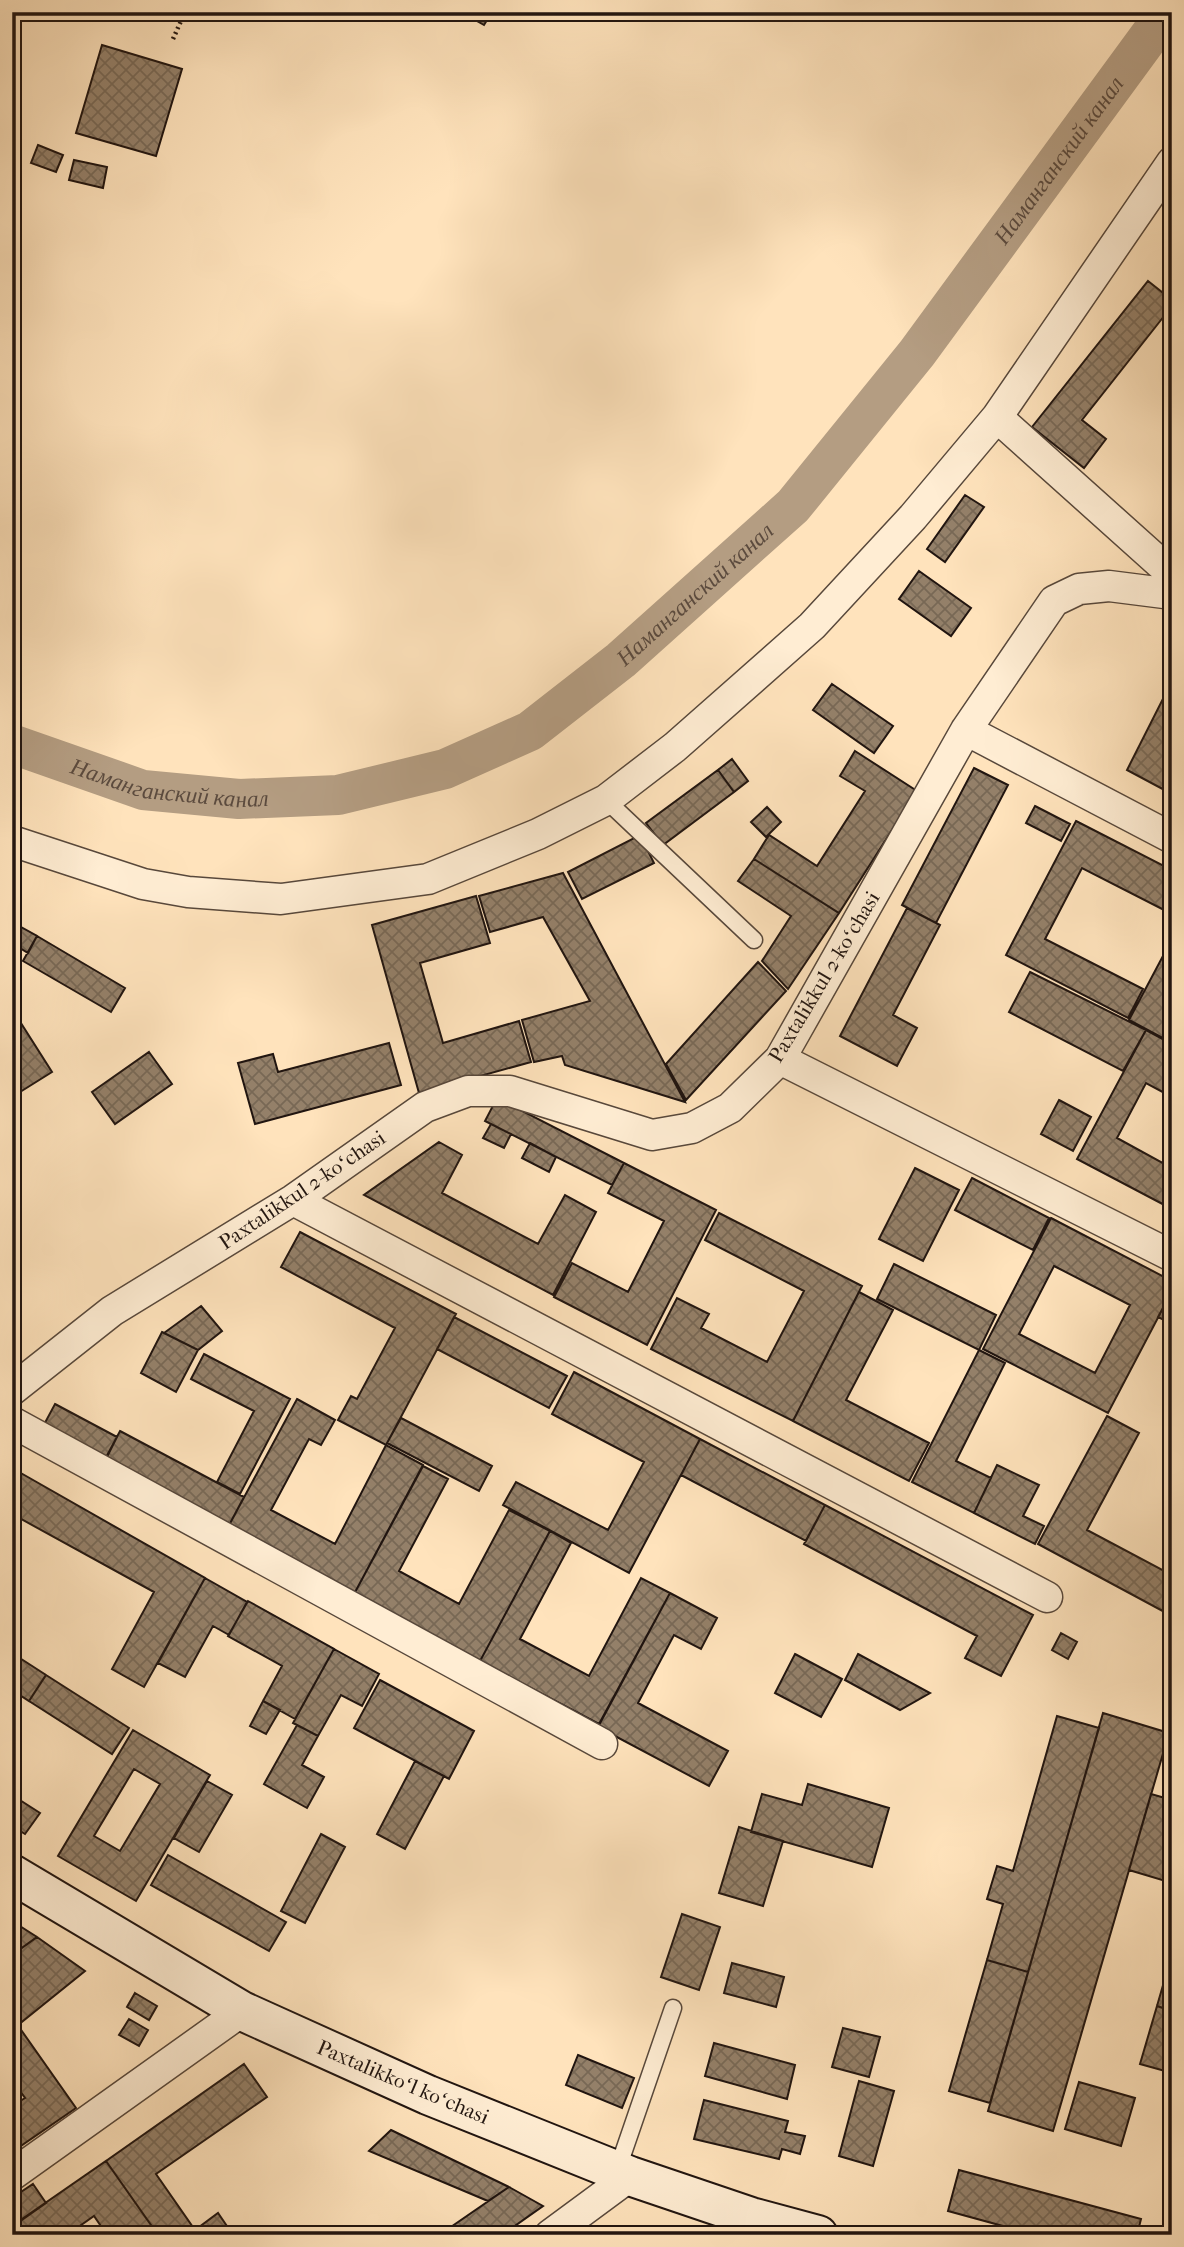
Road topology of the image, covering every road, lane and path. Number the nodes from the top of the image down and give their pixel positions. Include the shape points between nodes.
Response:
1 (185, 12) edge
2 (173, 39) dead end
3 (1172, 162) edge
4 (998, 417) junction
5 (1172, 574) edge
6 (1172, 593) edge
7 (967, 730) junction
8 (606, 800) junction
9 (1172, 838) edge
10 (12, 841) edge
11 (754, 940) dead end
12 (780, 1059) junction
13 (293, 1200) junction
14 (1172, 1256) edge
15 (12, 1390) edge
16 (12, 1422) edge
17 (1047, 1597) dead end
18 (602, 1744) dead end
19 (12, 1874) edge
20 (673, 2008) dead end
21 (242, 2011) junction
22 (624, 2173) junction
23 (12, 2175) edge
24 (550, 2235) edge
25 (818, 2235) edge

1 - 2 path
3 - 4 street
4 - 5 street
4 - 8 street via 812,626 675,747
6 - 7 street, Paxtalikkul 2-koʻchasi via 1109,586 1079,589 1054,601
7 - 9 street
7 - 12 street, Paxtalikkul 2-koʻchasi
8 - 10 street via 428,879 281,899 143,884
8 - 11 lane
12 - 13 street, Paxtalikkul 2-koʻchasi via 730,1108 692,1128 652,1135 510,1091 468,1091 425,1107
12 - 14 street
13 - 15 street, Paxtalikkul 2-koʻchasi via 112,1311
13 - 17 street
16 - 18 street
19 - 21 street, Paxtalikkoʻl koʻchasi
20 - 22 lane
21 - 22 street, Paxtalikkoʻl koʻchasi via 428,2095
21 - 23 street
22 - 24 street
22 - 25 street, Paxtalikkoʻl koʻchasi

